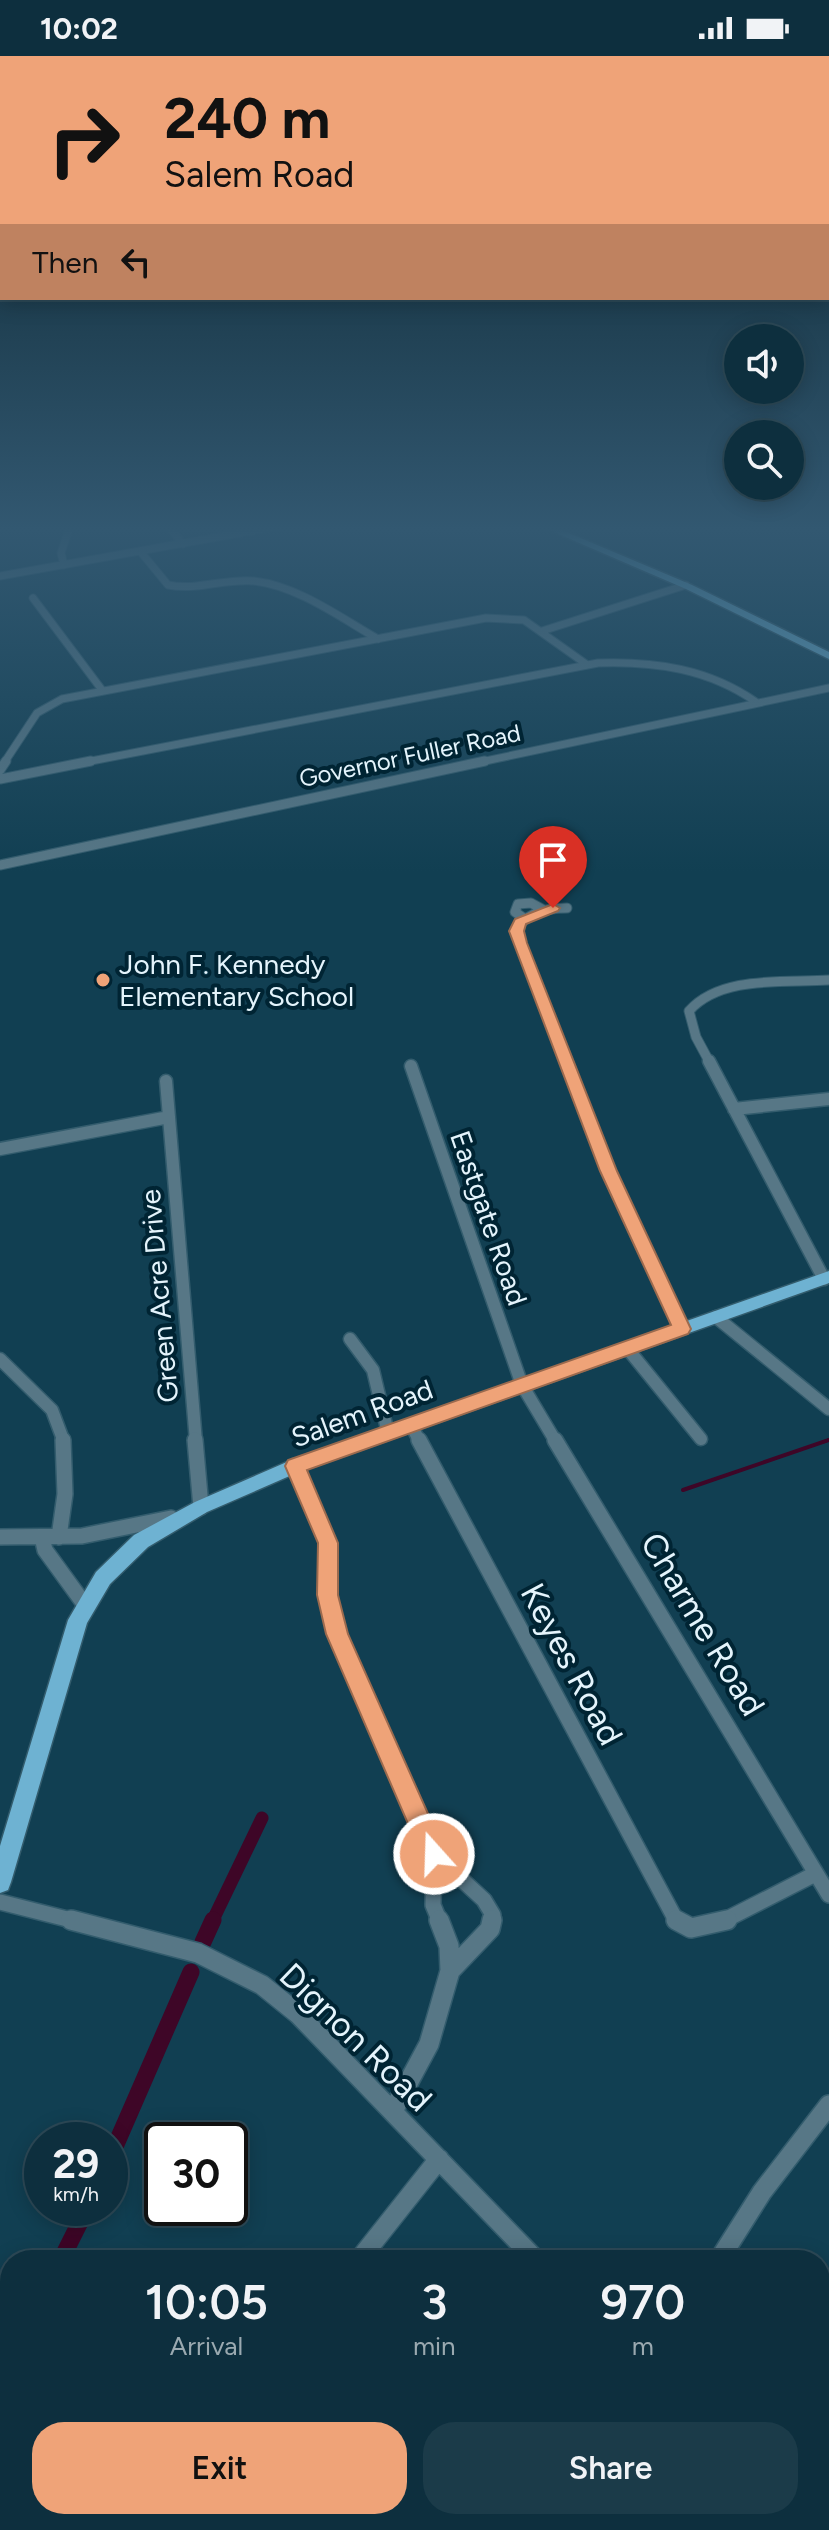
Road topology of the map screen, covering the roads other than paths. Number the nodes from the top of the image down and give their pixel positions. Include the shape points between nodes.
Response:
1 (66, 641) edge
2 (365, 641) edge
3 (556, 641) edge
4 (800, 641) edge
5 (829, 656) edge
6 (586, 664) junction
7 (829, 688) edge
8 (102, 690) junction
9 (756, 702) junction
10 (0, 770) edge
11 (0, 779) edge
12 (0, 865) edge
13 (567, 908) dead end
14 (829, 980) edge
15 (411, 1066) dead end
16 (166, 1081) dead end
17 (829, 1099) edge
18 (734, 1109) junction
19 (169, 1117) junction
20 (0, 1149) edge
21 (827, 1278) edge
22 (716, 1317) junction
23 (682, 1329) junction
24 (350, 1339) dead end
25 (627, 1348) junction
26 (0, 1359) edge
27 (522, 1385) junction
28 (829, 1409) edge
29 (411, 1425) junction
30 (388, 1433) junction
31 (701, 1439) dead end
32 (295, 1466) junction
33 (197, 1509) junction
34 (0, 1537) edge
35 (42, 1537) junction
36 (59, 1537) junction
37 (85, 1605) junction
38 (434, 1854) junction
39 (815, 1874) junction
40 (0, 1882) edge
41 (829, 1895) edge
42 (0, 1902) edge
43 (450, 1971) junction
44 (829, 2105) edge
45 (393, 2111) junction
46 (439, 2159) junction
47 (367, 2250) edge
48 (526, 2250) edge
49 (725, 2250) edge

1 - 8 street
2 - 8 street
3 - 6 street
4 - 5 main road
6 - 9 street via 656,665 723,682
6 - 11 street
7 - 9 street, Governor Fuller Road
8 - 10 street via 62,699 37,713
9 - 12 street, Governor Fuller Road
13 - 23 street via 544,910 525,919 516,931 609,1171
14 - 18 street via 718,990 695,1001 689,1011 692,1028
15 - 27 street, Eastgate Road
16 - 19 street, Green Acre Drive
17 - 18 street
18 - 21 street
19 - 20 street
19 - 33 street, Green Acre Drive
21 - 22 main road, Salem Road
22 - 23 main road, Salem Road
22 - 28 street
23 - 25 main road, Salem Road
24 - 30 street via 374,1368
25 - 27 main road, Salem Road
25 - 31 street
26 - 36 street via 62,1427
27 - 29 main road, Salem Road
27 - 39 street, Charme Road
29 - 30 main road, Salem Road
29 - 39 street, Keyes Road via 665,1903 684,1928 736,1916
30 - 32 main road, Salem Road
32 - 33 main road, Salem Road
32 - 38 street via 328,1543 328,1595 337,1634
33 - 36 street via 131,1529
33 - 37 main road, Salem Road via 131,1549
34 - 35 street
35 - 36 street
35 - 37 street
37 - 40 main road, Salem Road
38 - 43 street via 433,1905 449,1946
38 - 43 street via 489,1905 493,1915 490,1929
39 - 41 street, Charme Road
42 - 45 street, Dignon Road via 198,1953 234,1968 298,2014
43 - 45 street via 428,2049
44 - 49 street
45 - 46 street, Dignon Road
46 - 47 street
46 - 48 street, Dignon Road

